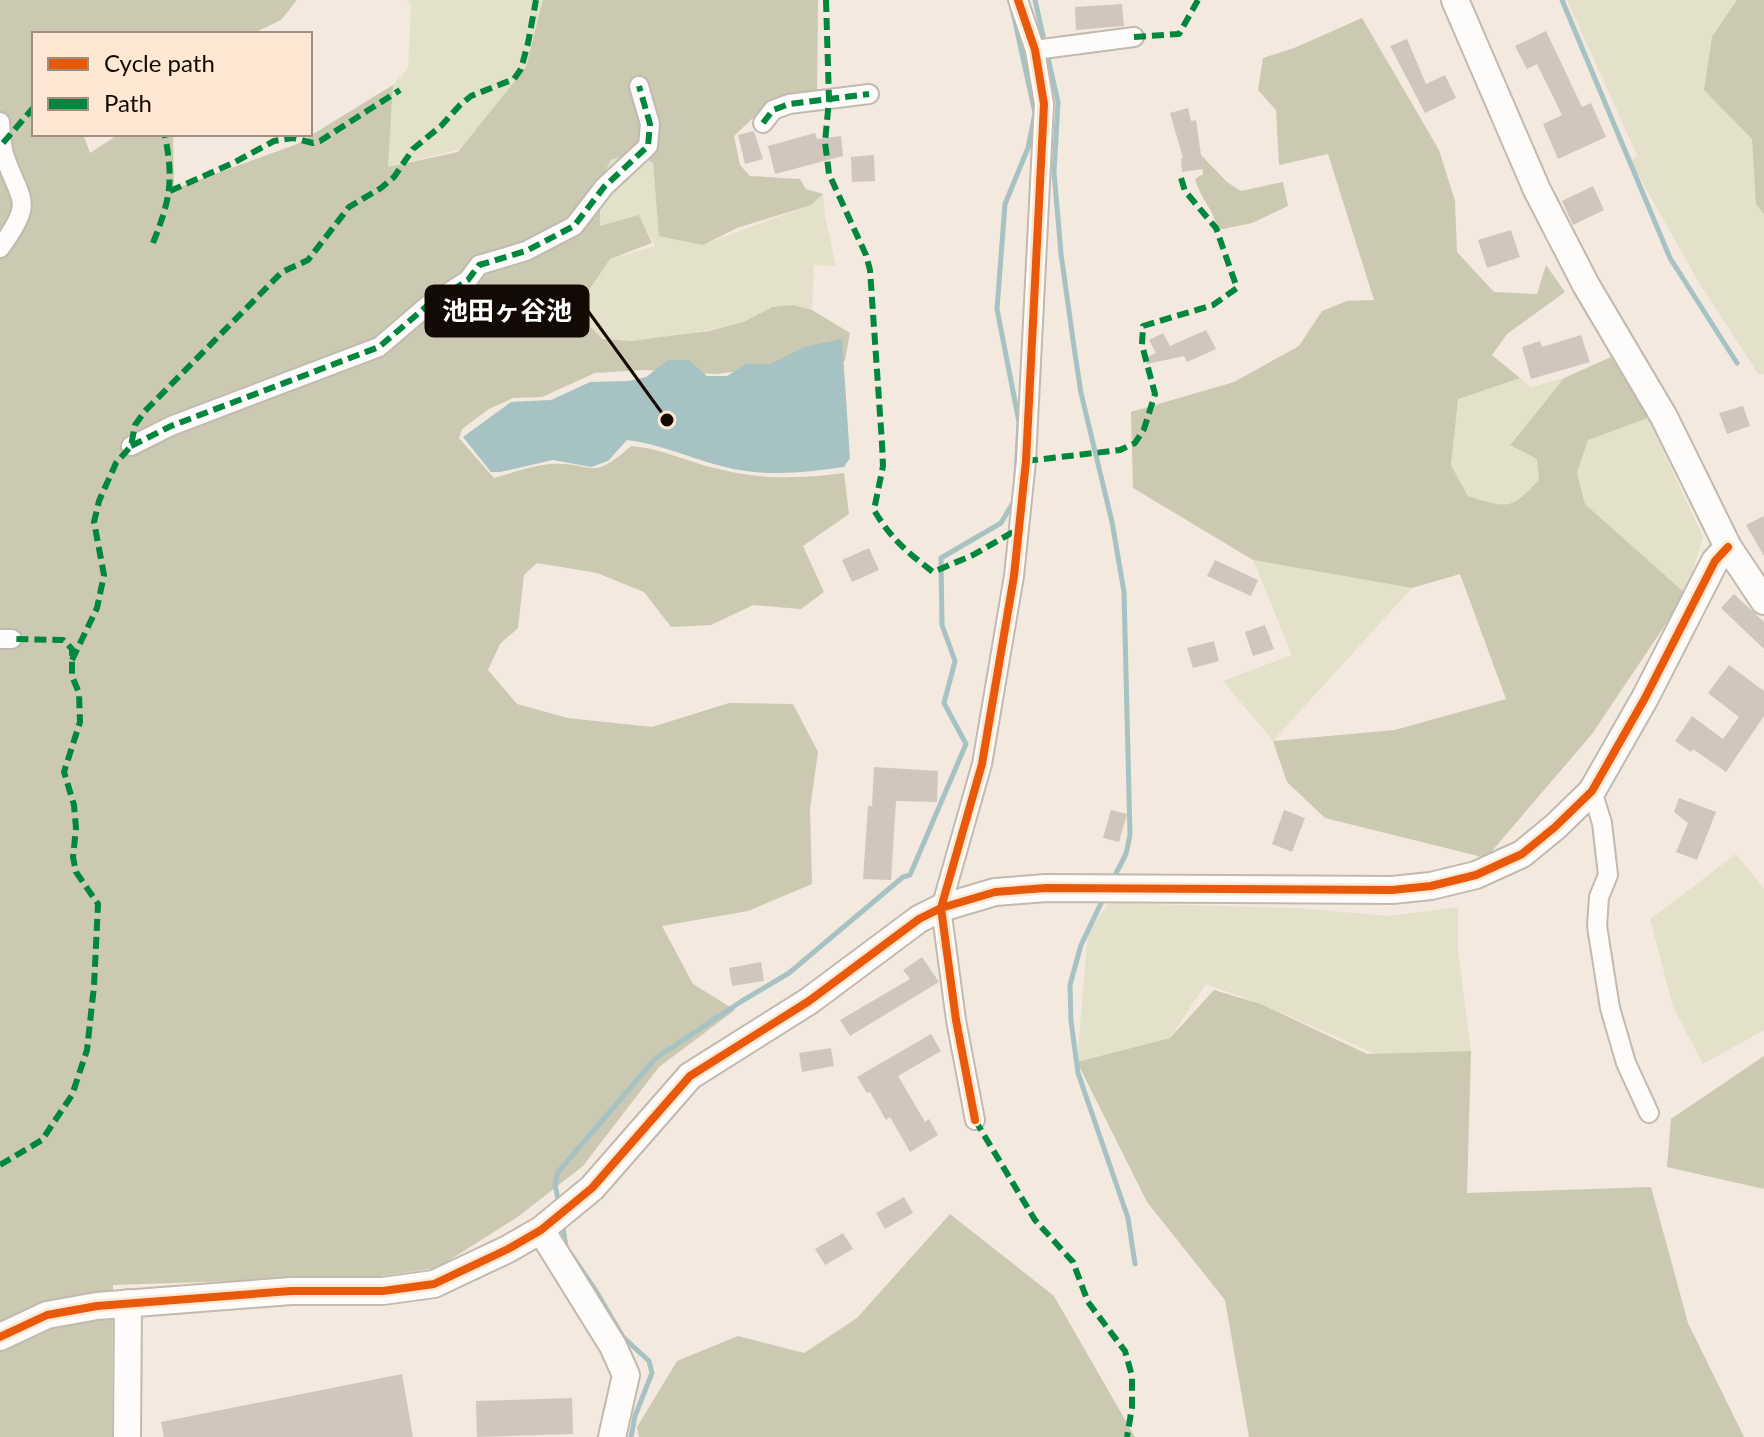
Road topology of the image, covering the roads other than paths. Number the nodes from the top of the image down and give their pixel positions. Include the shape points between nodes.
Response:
1 (1018, 0) edge
2 (1455, 0) edge
3 (1134, 37) dead end
4 (1035, 50) junction
5 (639, 86) dead end
6 (869, 94) dead end
7 (0, 122) edge
8 (763, 123) dead end
9 (0, 248) edge
10 (131, 446) dead end
11 (1728, 547) junction
12 (1764, 601) edge
13 (1592, 791) junction
14 (941, 908) junction
15 (1649, 1113) dead end
16 (975, 1120) dead end
17 (541, 1230) junction
18 (128, 1303) junction
19 (0, 1337) edge
20 (127, 1437) edge
21 (612, 1437) edge

1 - 4 street
2 - 11 street via 1537,190 1664,417
3 - 4 street
4 - 14 street via 1045,127 1026,461 1014,576 982,764
5 - 10 street via 650,124 648,146 604,187 574,226 526,251 479,265 468,280 379,347
6 - 8 street via 789,104 773,110
7 - 9 street via 4,153 23,200 17,225
11 - 12 street
11 - 13 street via 1715,561
13 - 14 street via 1522,854 1476,875 1431,886 1046,888 995,892
13 - 15 street via 1608,875 1599,897 1597,926 1610,1008 1626,1063
14 - 16 street
14 - 17 street via 690,1076 592,1188
17 - 18 street via 434,1284
17 - 21 street via 626,1375
18 - 19 street via 47,1315
18 - 20 street

